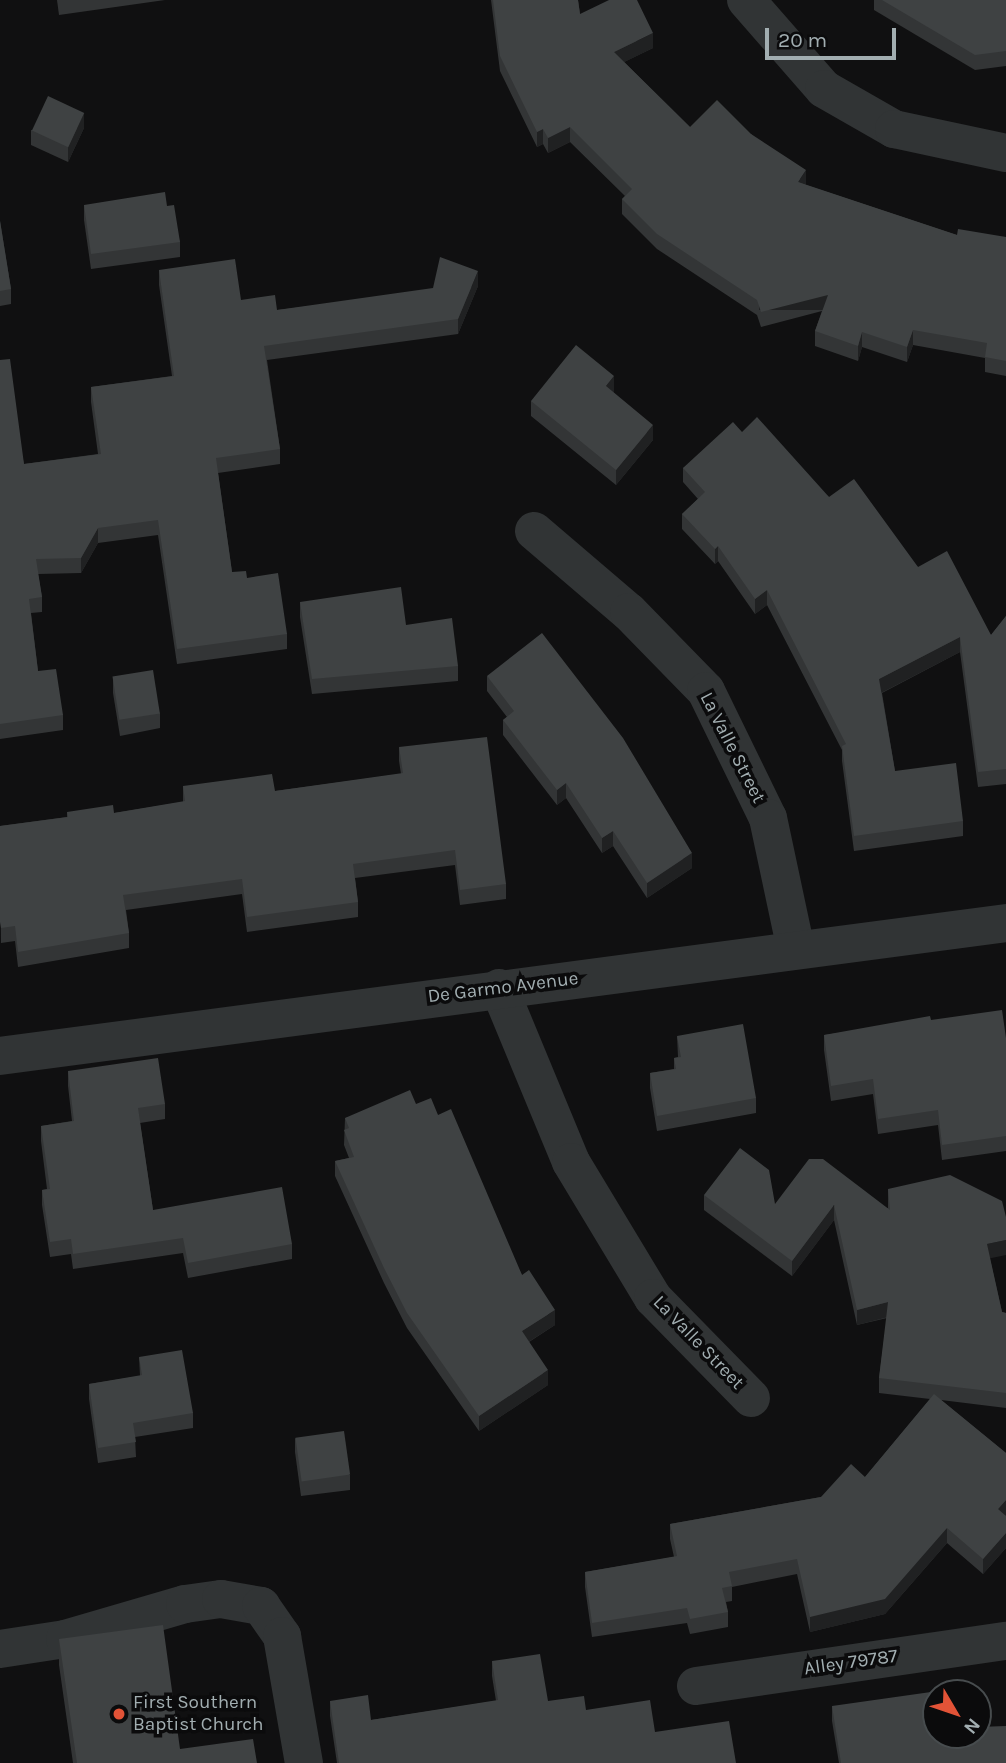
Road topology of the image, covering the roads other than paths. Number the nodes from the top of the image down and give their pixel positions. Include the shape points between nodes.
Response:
1 (746, 0) edge
2 (1006, 153) edge
3 (534, 531) dead end
4 (1006, 923) edge
5 (796, 950) junction
6 (499, 988) junction
7 (0, 1056) edge
8 (751, 1398) dead end
9 (1006, 1641) edge
10 (0, 1650) edge
11 (696, 1686) dead end
12 (304, 1763) edge

1 - 2 street via 824,89 894,129
3 - 5 street, La Valle Street via 629,612 706,691 768,818
4 - 5 street, De Garmo Avenue
5 - 6 street, De Garmo Avenue
6 - 7 street, De Garmo Avenue
6 - 8 street, La Valle Street via 571,1162 653,1297
9 - 11 street, Alley 79787
10 - 12 street via 65,1639 185,1604 221,1599 261,1606 282,1636

